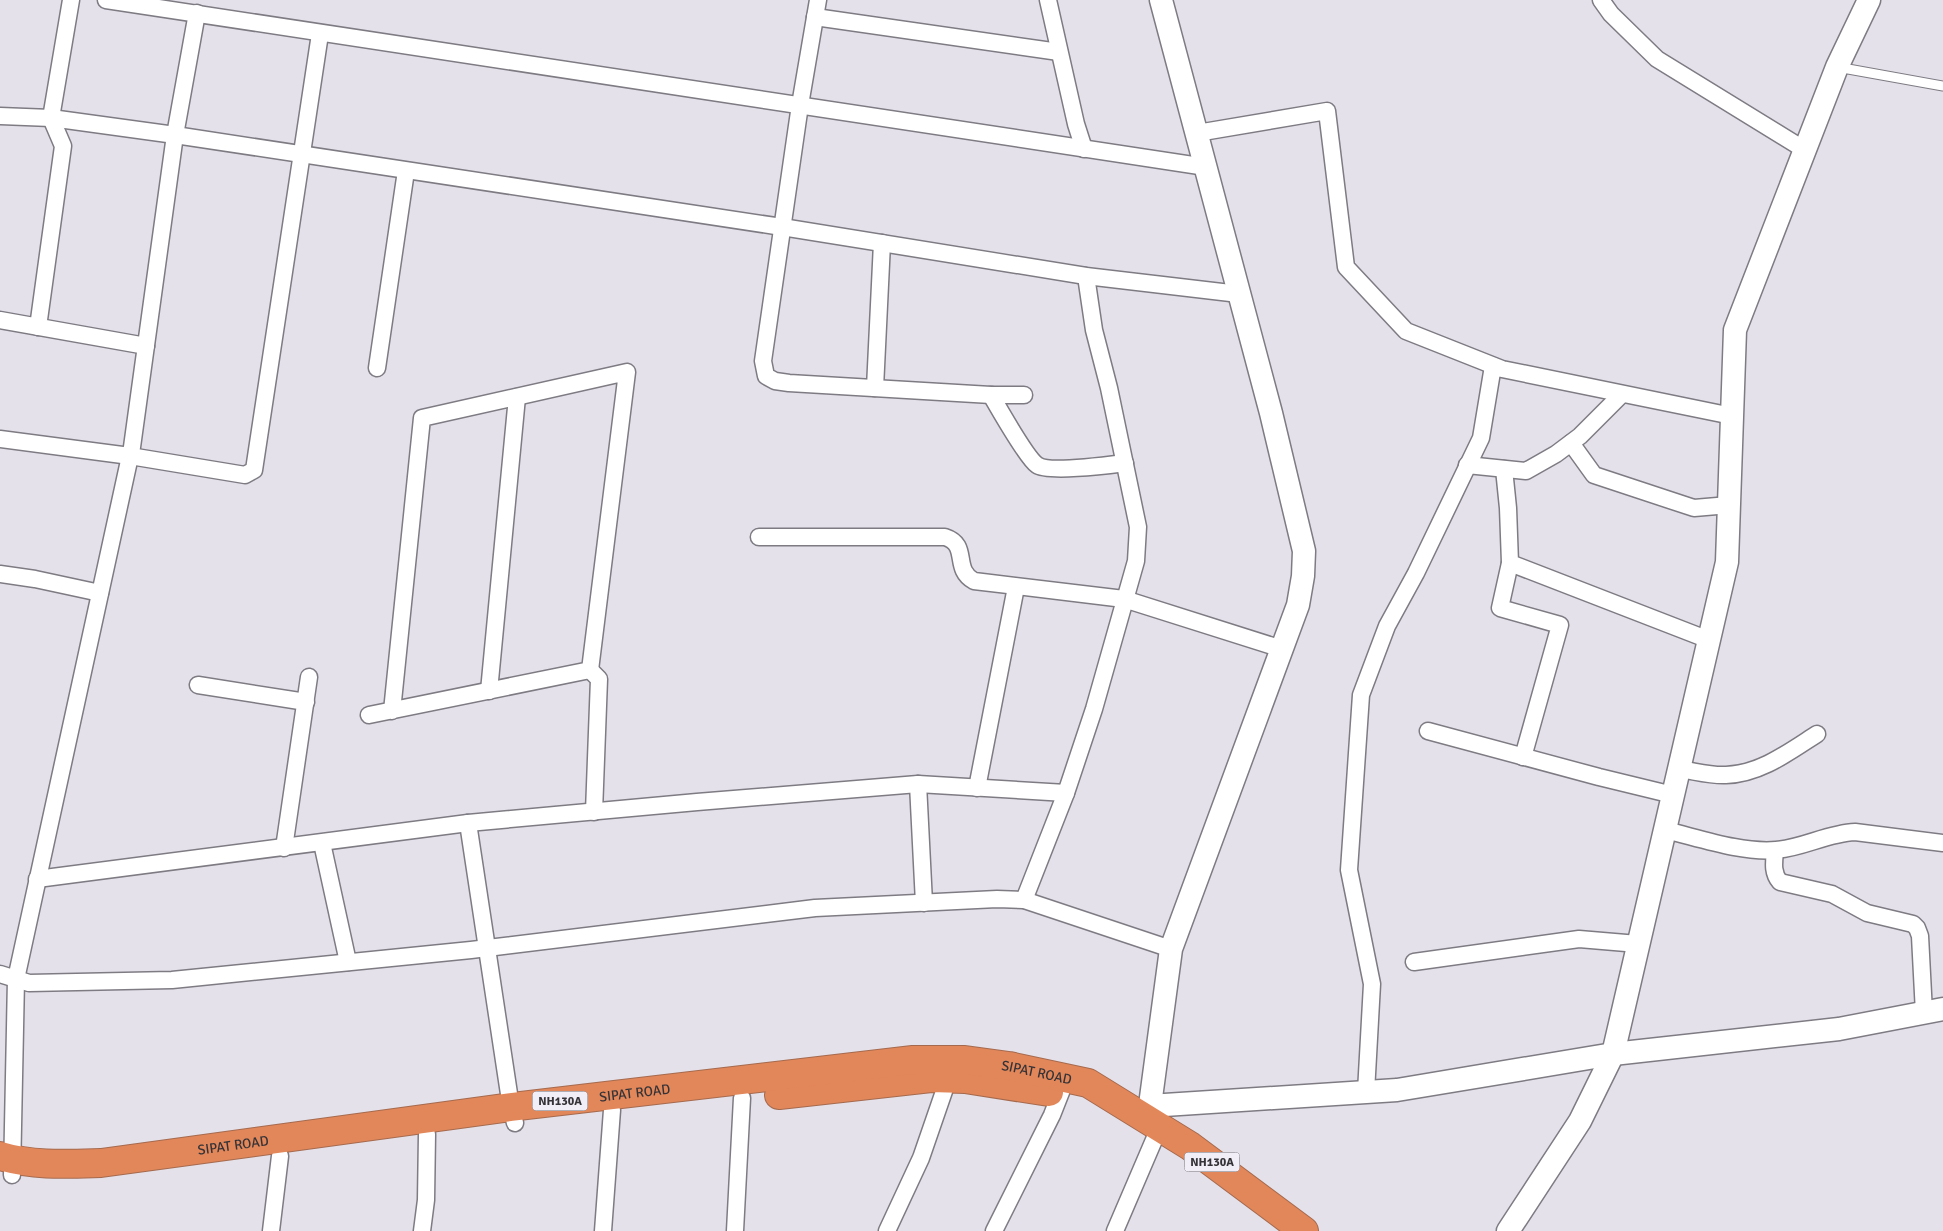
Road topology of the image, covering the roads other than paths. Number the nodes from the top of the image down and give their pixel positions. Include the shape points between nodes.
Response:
1 (71, 0) edge
2 (106, 0) edge
3 (818, 0) edge
4 (1048, 0) edge
5 (1161, 0) edge
6 (1601, 0) edge
7 (1869, 0) edge
8 (197, 13) junction
9 (815, 17) junction
10 (320, 34) junction
11 (1059, 52) junction
12 (1837, 67) junction
13 (1943, 86) edge
14 (800, 105) junction
15 (0, 116) edge
16 (51, 118) junction
17 (1197, 133) junction
18 (176, 135) junction
19 (1084, 149) junction
20 (1805, 150) junction
21 (302, 155) junction
22 (1206, 167) junction
23 (406, 171) junction
24 (782, 227) junction
25 (882, 243) junction
26 (1086, 276) junction
27 (1239, 294) junction
28 (0, 320) edge
29 (38, 327) junction
30 (146, 346) junction
31 (1493, 366) junction
32 (377, 368) dead end
33 (875, 388) junction
34 (1622, 394) junction
35 (991, 395) junction
36 (1024, 395) dead end
37 (517, 397) junction
38 (1732, 416) junction
39 (0, 440) edge
40 (1571, 443) junction
41 (130, 456) junction
42 (1125, 464) junction
43 (1467, 465) junction
44 (1504, 469) junction
45 (1729, 505) junction
46 (759, 536) dead end
47 (1510, 563) junction
48 (0, 574) edge
49 (1016, 587) junction
50 (100, 593) junction
51 (1124, 599) junction
52 (1710, 640) junction
53 (1282, 649) junction
54 (590, 670) junction
55 (310, 677) dead end
56 (198, 685) dead end
57 (489, 691) junction
58 (306, 702) junction
59 (392, 710) junction
60 (369, 715) dead end
61 (1428, 731) dead end
62 (1817, 734) dead end
63 (1523, 757) junction
64 (1679, 769) junction
65 (918, 784) junction
66 (977, 788) junction
67 (1066, 794) junction
68 (1673, 795) junction
69 (594, 812) junction
70 (468, 823) junction
71 (1665, 830) junction
72 (322, 843) junction
73 (1943, 843) edge
74 (284, 848) junction
75 (1775, 851) junction
76 (37, 880) junction
77 (1024, 900) junction
78 (924, 902) junction
79 (1638, 944) junction
80 (488, 948) junction
81 (1171, 949) junction
82 (348, 962) junction
83 (1414, 962) dead end
84 (8, 977) edge
85 (1933, 1011) edge
86 (1613, 1054) junction
87 (952, 1069) junction
88 (1064, 1086) junction
89 (1366, 1092) junction
90 (742, 1098) junction
91 (612, 1110) junction
92 (513, 1115) junction
93 (1152, 1118) junction
94 (427, 1134) junction
95 (280, 1156) junction
96 (6, 1166) edge
97 (271, 1231) edge
98 (422, 1231) edge
99 (603, 1231) edge
100 (735, 1231) edge
101 (887, 1231) edge
102 (994, 1231) edge
103 (1114, 1231) edge
104 (1304, 1231) edge
105 (1508, 1231) edge

1 - 16 street
2 - 8 street
3 - 9 street
4 - 11 street
5 - 17 street
6 - 20 street via 1657,59
7 - 12 street
8 - 10 street
8 - 18 street
9 - 11 street
9 - 14 street
10 - 14 street
10 - 21 street
11 - 19 street
12 - 13 lane
12 - 20 street
14 - 19 street
14 - 24 street
15 - 16 street
16 - 18 street
16 - 29 street via 63,146
17 - 22 street
17 - 31 street via 1327,110 1346,267 1406,331
18 - 21 street
18 - 30 street
19 - 22 street
20 - 38 street via 1735,330
21 - 23 street
21 - 41 street via 254,470 246,475
22 - 27 street
23 - 24 street
23 - 32 street
24 - 25 street
24 - 33 street via 763,361 766,376 789,383
25 - 26 street
25 - 33 street
26 - 27 street
26 - 42 street via 1094,330
27 - 53 street via 1304,551 1298,604
28 - 29 street
29 - 30 street
30 - 41 street
31 - 34 street
31 - 43 street via 1481,438
33 - 35 street
34 - 38 street
34 - 40 street
35 - 36 street
35 - 42 street via 1037,465 1058,468
37 - 54 street via 627,372
37 - 57 street
37 - 59 street via 422,418
38 - 45 street
39 - 41 street
40 - 44 street via 1526,471
40 - 45 street via 1594,475 1694,508
41 - 50 street
42 - 51 street via 1138,528 1136,561
43 - 44 street
43 - 89 street via 1387,626 1361,695 1349,870 1372,984
44 - 47 street
45 - 52 street via 1728,562
46 - 49 street via 944,538 957,544 966,577
47 - 52 street
47 - 63 street via 1500,608 1560,625
48 - 50 street
49 - 51 street
49 - 66 street
50 - 76 street
51 - 53 street
51 - 67 street via 1094,709
52 - 64 street
53 - 81 street
54 - 57 street
54 - 69 street via 599,679
55 - 58 street
56 - 58 street
57 - 59 street
58 - 74 street
59 - 60 street
61 - 63 street
62 - 64 street via 1770,763 1744,772 1724,776
63 - 68 street
64 - 68 street
65 - 66 street
65 - 69 street
65 - 78 street
66 - 67 street
67 - 77 street
68 - 71 street
69 - 70 street
70 - 72 street
70 - 80 street
71 - 75 street via 1742,848
71 - 79 street
72 - 74 street
72 - 82 street
73 - 75 street via 1845,832 1796,848
74 - 76 street
75 - 85 street via 1774,868 1780,882 1832,894 1867,913 1913,924 1917,928
76 - 84 street
77 - 78 street
77 - 81 street
78 - 80 street via 814,908
79 - 83 street via 1579,939
79 - 86 street
80 - 82 street
80 - 92 street
81 - 93 street
82 - 84 street via 172,980 29,982
84 - 96 street
85 - 86 street via 1839,1029
86 - 89 street via 1397,1090
86 - 105 street via 1580,1121
87 - 88 highway, SIPAT ROAD / NH130A
87 - 90 highway, SIPAT ROAD / NH130A via 931,1078
87 - 92 highway, SIPAT ROAD / NH130A via 913,1060
87 - 101 street via 921,1158
88 - 93 highway, SIPAT ROAD / NH130A via 1087,1099 1115,1101
88 - 102 street
89 - 93 street
90 - 91 highway, SIPAT ROAD / NH130A
90 - 100 street
91 - 92 highway, SIPAT ROAD / NH130A
91 - 99 street
92 - 94 highway, SIPAT ROAD / NH130A
92 - 96 highway, SIPAT ROAD / NH130A via 101,1163
93 - 103 street
93 - 104 highway, SIPAT ROAD / NH130A
94 - 95 highway, SIPAT ROAD / NH130A
94 - 98 street
95 - 96 highway, SIPAT ROAD / NH130A via 190,1168 47,1180
95 - 97 street

